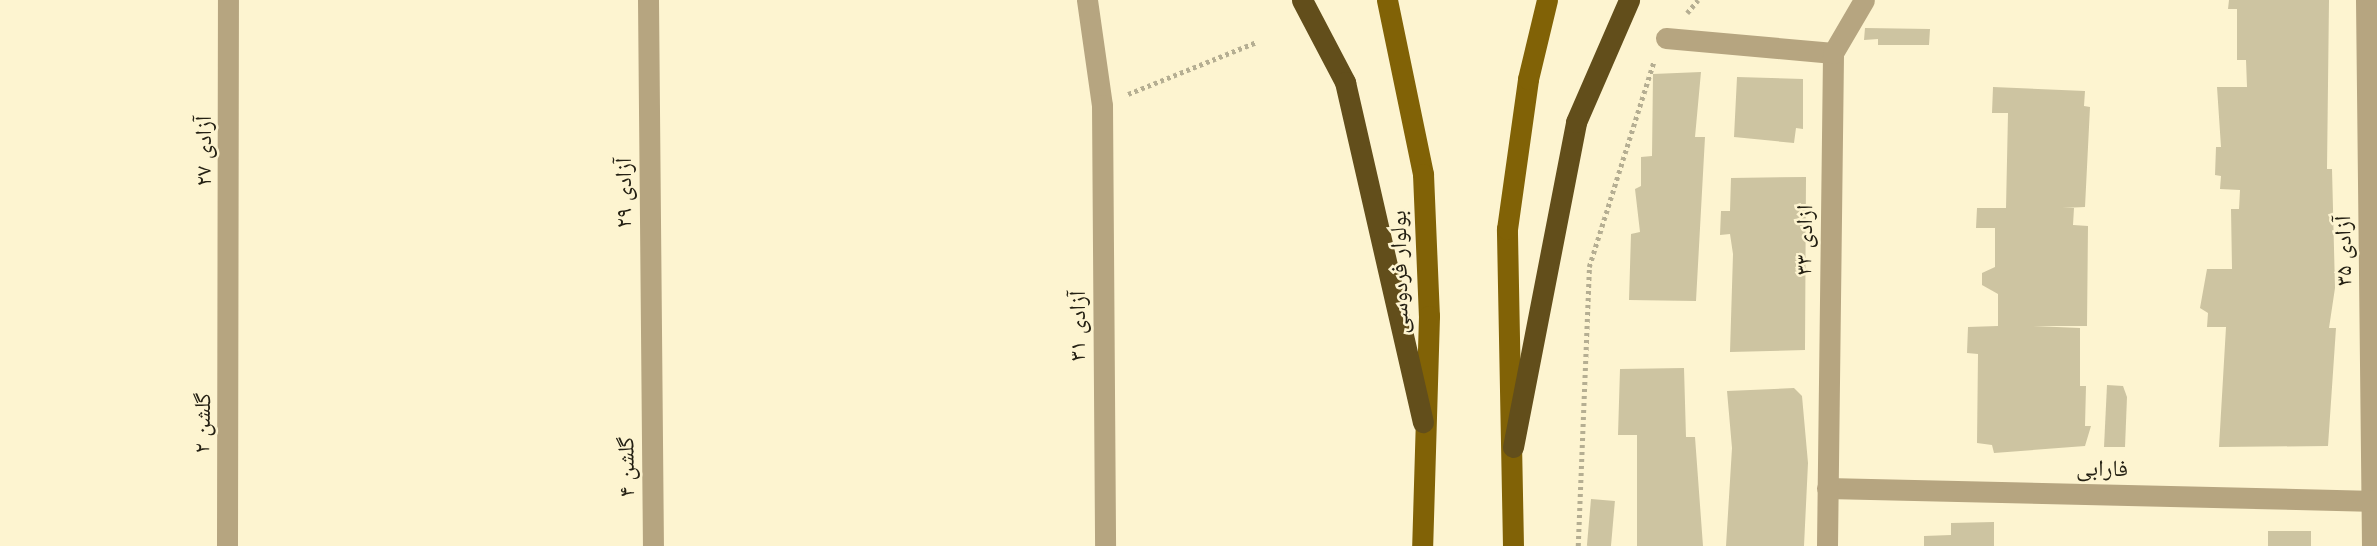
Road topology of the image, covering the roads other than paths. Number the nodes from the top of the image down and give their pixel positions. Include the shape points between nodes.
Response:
1 (228, 0) edge
2 (648, 0) edge
3 (1087, 0) edge
4 (1302, 0) edge
5 (1387, 0) edge
6 (1546, 0) edge
7 (1629, 0) edge
8 (1864, 0) edge
9 (2366, 0) edge
10 (1666, 38) road end
11 (1833, 52) junction
12 (229, 301) joint
13 (651, 386) joint
14 (1423, 422) junction
15 (1513, 447) junction
16 (1826, 488) junction
17 (2374, 501) edge
18 (227, 546) edge
19 (653, 546) edge
20 (1105, 546) edge
21 (1422, 546) edge
22 (1513, 546) edge
23 (1827, 546) edge
24 (2372, 546) edge

1 - 12 street, ۲۷ آزادی
2 - 13 street, آزادی ۲۹
3 - 20 street, آزادی ۳۱ via 1102,105
4 - 14 highway via 1345,82
5 - 14 main road, بولوار فردوسی via 1423,174 1429,316
6 - 15 main road via 1528,79 1507,229
7 - 15 highway via 1576,122
8 - 11 street, ازادی ۳۳
9 - 17 street, ۳۵ آزادی
10 - 11 street
11 - 16 street, ازادی ۳۳
12 - 18 street, گلشن ۲
13 - 19 street, گلشن ۴
14 - 21 main road, بولوار فردوسی
15 - 22 main road
16 - 17 street, فارابی
16 - 23 street, ازادی ۳۳
17 - 24 street, ۳۵ آزادی

